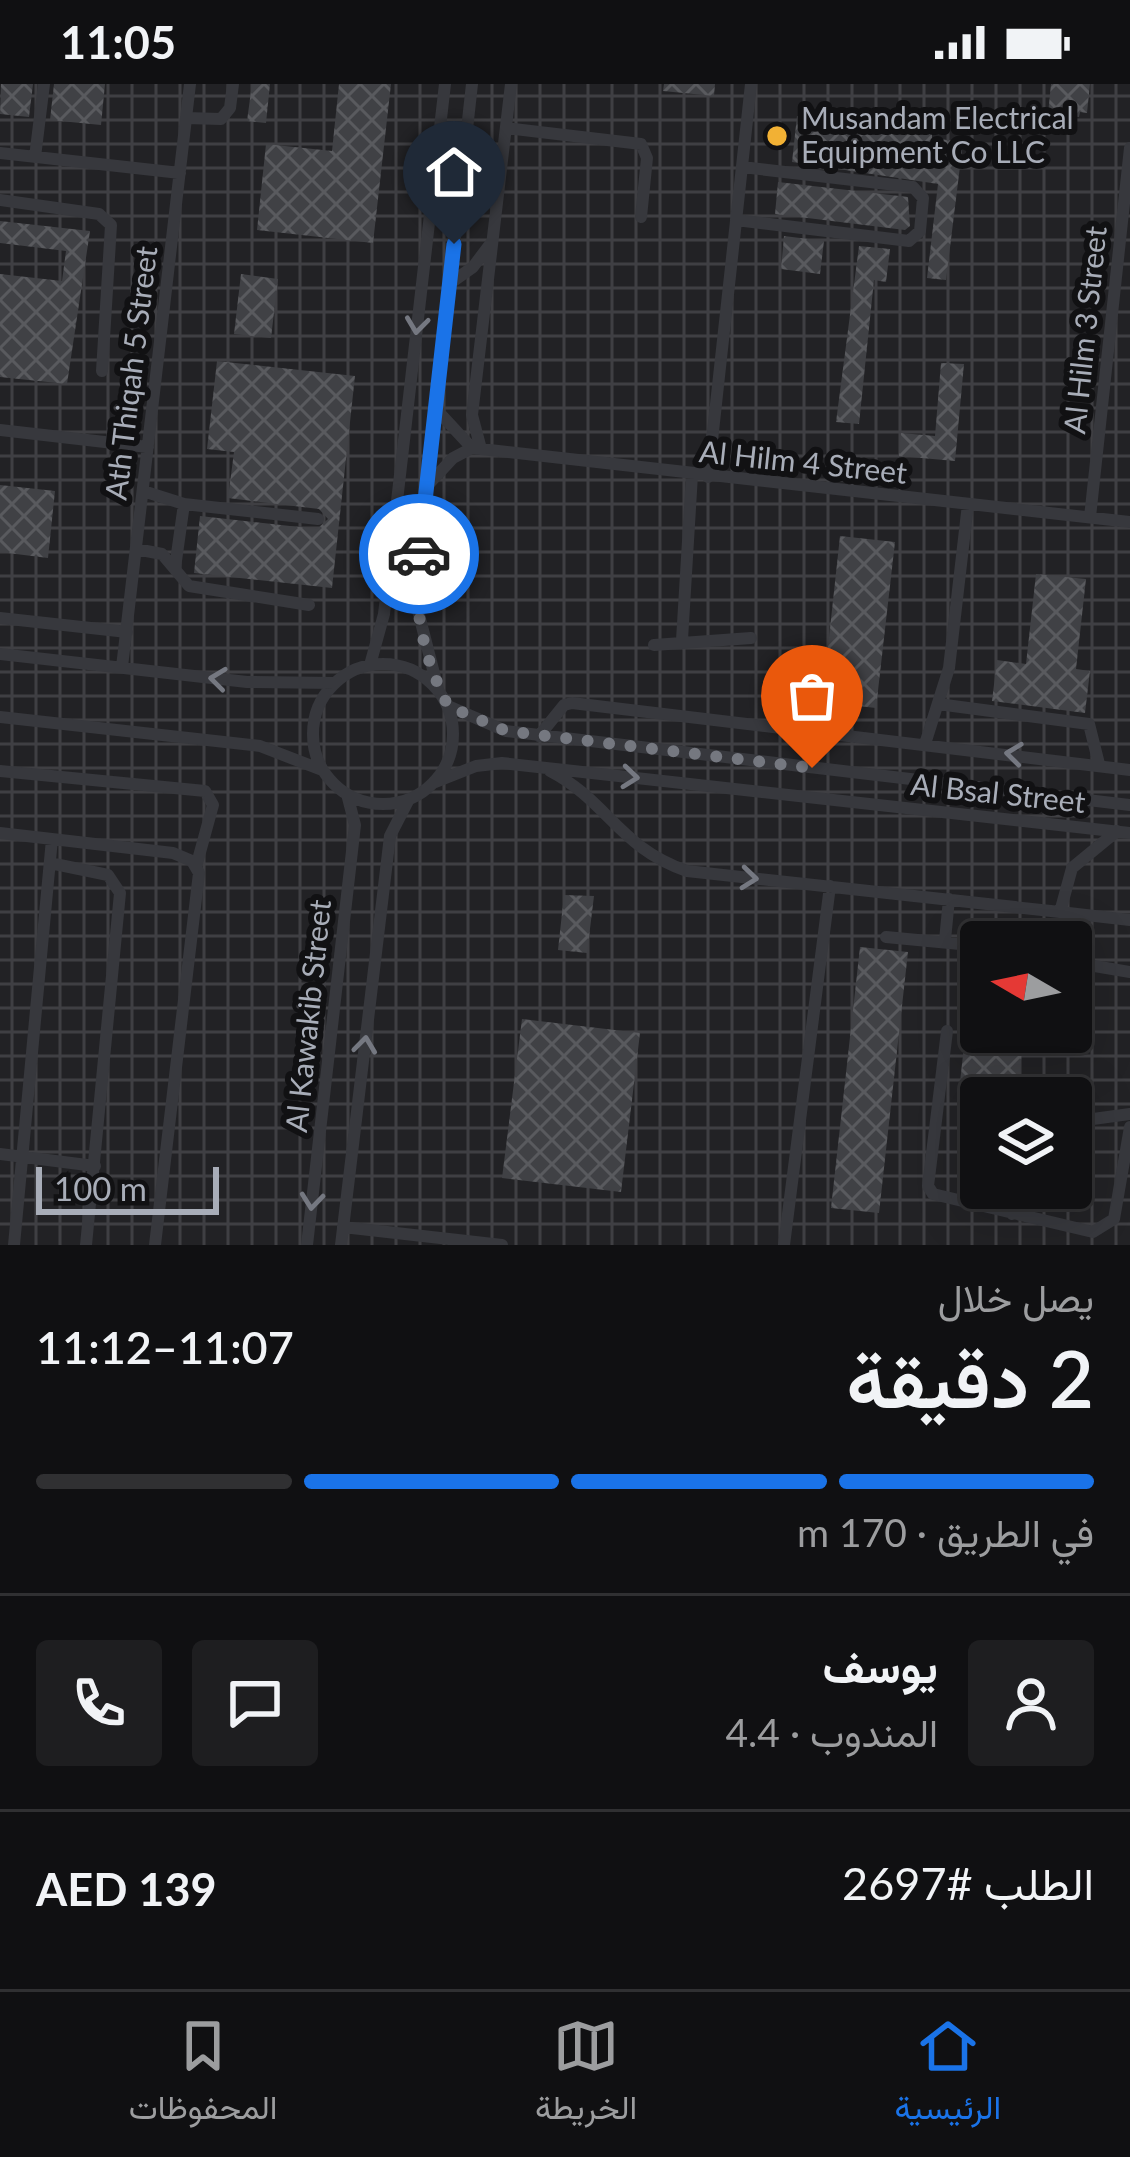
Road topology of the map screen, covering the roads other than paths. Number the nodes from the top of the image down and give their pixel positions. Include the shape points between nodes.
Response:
1 (44, 84) edge
2 (190, 84) edge
3 (233, 84) edge
4 (445, 84) edge
5 (472, 84) edge
6 (511, 84) edge
7 (751, 84) edge
8 (186, 118) junction
9 (506, 128) junction
10 (1130, 148) edge
11 (0, 153) edge
12 (34, 157) junction
13 (742, 167) junction
14 (180, 172) junction
15 (0, 200) edge
16 (640, 217) dead end
17 (736, 220) junction
18 (493, 240) junction
19 (449, 284) junction
20 (102, 370) dead end
21 (435, 408) junction
22 (0, 430) edge
23 (148, 447) junction
24 (477, 449) junction
25 (692, 475) junction
26 (708, 477) junction
27 (426, 487) junction
28 (143, 491) junction
29 (184, 504) junction
30 (968, 504) junction
31 (1090, 517) junction
32 (318, 519) dead end
33 (1130, 522) edge
34 (136, 549) junction
35 (175, 568) junction
36 (309, 605) dead end
37 (0, 618) edge
38 (127, 632) junction
39 (751, 638) dead end
40 (682, 640) junction
41 (655, 645) dead end
42 (0, 654) edge
43 (370, 664) junction
44 (122, 667) junction
45 (335, 683) junction
46 (438, 689) junction
47 (938, 704) junction
48 (448, 706) junction
49 (0, 717) edge
50 (539, 736) junction
51 (925, 744) junction
52 (1099, 764) junction
53 (543, 767) junction
54 (1130, 770) edge
55 (0, 771) edge
56 (324, 771) junction
57 (434, 783) junction
58 (347, 794) junction
59 (409, 799) junction
60 (1130, 805) edge
61 (0, 832) edge
62 (1124, 832) edge
63 (52, 839) junction
64 (50, 863) junction
65 (196, 867) junction
66 (830, 886) junction
67 (950, 899) junction
68 (1060, 912) junction
69 (1130, 920) edge
70 (886, 937) dead end
71 (945, 940) junction
72 (960, 942) edge
73 (1092, 966) edge
74 (1130, 972) edge
75 (947, 1031) dead end
76 (1130, 1114) edge
77 (1092, 1119) edge
78 (1130, 1127) edge
79 (0, 1154) edge
80 (25, 1157) junction
81 (95, 1166) junction
82 (1014, 1209) edge
83 (1012, 1214) junction
84 (343, 1227) junction
85 (14, 1245) edge
86 (86, 1245) edge
87 (155, 1245) edge
88 (307, 1245) edge
89 (340, 1245) edge
90 (502, 1245) edge
91 (784, 1245) edge

1 - 12 street
2 - 8 street, Ath Thiqah 5 Street
3 - 8 street via 221,119
4 -> 43 street via 384,614
5 - 19 street
6 - 9 street
7 - 13 street
8 - 14 street, Ath Thiqah 5 Street
9 - 16 street via 640,144
9 - 18 street
10 - 31 street, Al Hilm 3 Street
11 - 12 street
12 - 14 street
13 - 17 street
13 - 17 street via 913,187 923,198 920,231 909,242
14 - 23 street, Ath Thiqah 5 Street
15 - 20 street via 99,214 111,225
17 - 26 street
18 - 19 street
18 - 24 street via 472,416
19 - 21 street
21 - 24 street
21 - 27 street
22 - 23 street
23 - 28 street, Ath Thiqah 5 Street
24 - 25 street, Al Hilm 4 Street
24 - 27 street via 453,458
25 - 26 street, Al Hilm 4 Street
25 - 40 street
26 - 30 street, Al Hilm 4 Street
27 - 46 street via 415,599
28 - 29 street
28 - 34 street, Ath Thiqah 5 Street
29 - 32 street
29 - 35 street
30 - 31 street, Al Hilm 4 Street
30 - 47 street
31 - 33 street, Al Hilm 4 Street
34 - 35 street via 162,554
34 - 38 street, Ath Thiqah 5 Street
35 - 36 street via 189,586
37 - 38 street
38 - 44 street, Ath Thiqah 5 Street
39 - 40 street
40 - 41 street
42 - 44 street
43 - 45 street
43 - 46 street via 407,668
45 -> 44 street
45 - 56 street via 316,716
46 - 48 street
47 - 51 street
47 - 52 street via 1089,724
48 - 50 street, Al Bsal Street via 482,724
48 - 57 street via 453,738
49 - 56 street via 260,746
50 - 51 street via 572,704
50 - 60 street, Al Bsal Street
52 -> 51 street
52 - 54 street
53 - 57 street, Al Bsal Street via 476,766
53 -> 62 street, Al Bsal Street
53 -> 66 street via 586,793 655,860 686,871
55 - 65 street via 206,791 211,817
56 - 58 street
57 - 59 street
58 - 59 street via 377,804
58 -> 88 street, Al Kawakib Street via 355,825
84 -> 59 street, Al Kawakib Street via 391,836
61 - 63 street
62 - 68 street via 1072,868
63 - 64 street
63 - 65 street via 173,853
64 - 80 street
64 - 81 street via 108,875 120,892
65 - 87 street via 200,887
66 - 67 street
66 - 91 street
67 - 68 street
67 - 71 street
68 - 69 street
70 - 71 street
71 - 72 street
73 - 74 street
75 - 83 street via 928,1186 943,1198
76 - 77 street
78 - 83 street via 1114,1219 1104,1229
79 - 80 street
80 - 81 street
80 - 85 street
81 - 86 street
82 - 83 street
84 - 89 street, Al Kawakib Street
84 - 90 street

